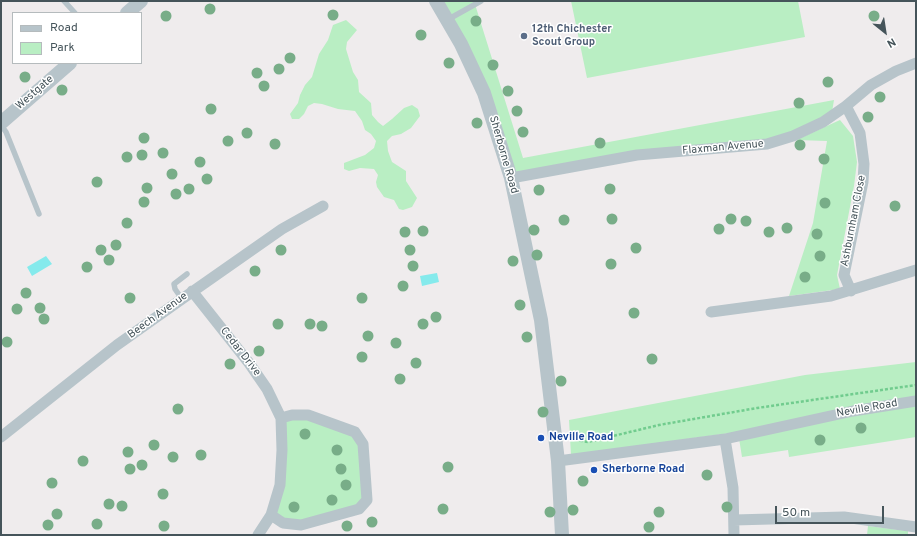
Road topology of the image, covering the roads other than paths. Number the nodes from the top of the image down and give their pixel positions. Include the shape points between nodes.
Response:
1 (64, 1) edge
2 (141, 1) edge
3 (436, 1) edge
4 (481, 1) edge
5 (73, 12) edge
6 (128, 12) edge
7 (447, 20) junction
8 (916, 63) edge
9 (69, 64) edge
10 (846, 106) junction
11 (1, 124) edge
12 (511, 178) junction
13 (323, 206) dead end
14 (39, 214) dead end
15 (916, 270) edge
16 (186, 274) dead end
17 (192, 291) junction
18 (851, 291) junction
19 (182, 299) junction
20 (711, 312) dead end
21 (916, 401) edge
22 (281, 418) junction
23 (1, 437) edge
24 (725, 439) junction
25 (558, 461) junction
26 (271, 515) junction
27 (734, 520) junction
28 (916, 527) edge
29 (258, 535) edge
30 (562, 535) edge
31 (734, 535) edge

1 - 5 lane
2 - 6 street
3 - 7 street, Sherborne Road
4 - 7 lane
7 - 12 street, Sherborne Road via 484,93
8 - 10 street, Flaxman Avenue via 871,85
9 - 11 street, Westgate
10 - 12 street, Flaxman Avenue via 823,122 793,136 767,144 637,155
10 - 18 street, Ashburnham Close via 860,133 864,164 863,182 844,275
11 - 14 lane
12 - 25 street, Sherborne Road via 540,320
13 - 17 street, Beech Avenue via 282,229
15 - 18 street
16 - 19 lane via 174,284
17 - 19 street, Beech Avenue
17 - 22 street, Cedar Drive via 250,363 268,389
18 - 20 street
19 - 23 street, Beech Avenue via 117,345
21 - 24 street, Neville Road via 853,411
22 - 26 street, Cedar Drive via 280,485
22 - 26 street via 308,415 355,432 363,444 366,500 359,509 301,524 282,523
24 - 25 street, Neville Road
24 - 27 street via 733,488
25 - 30 street, Sherborne Road
26 - 29 street, Cedar Drive
27 - 28 street via 844,517
27 - 31 street

